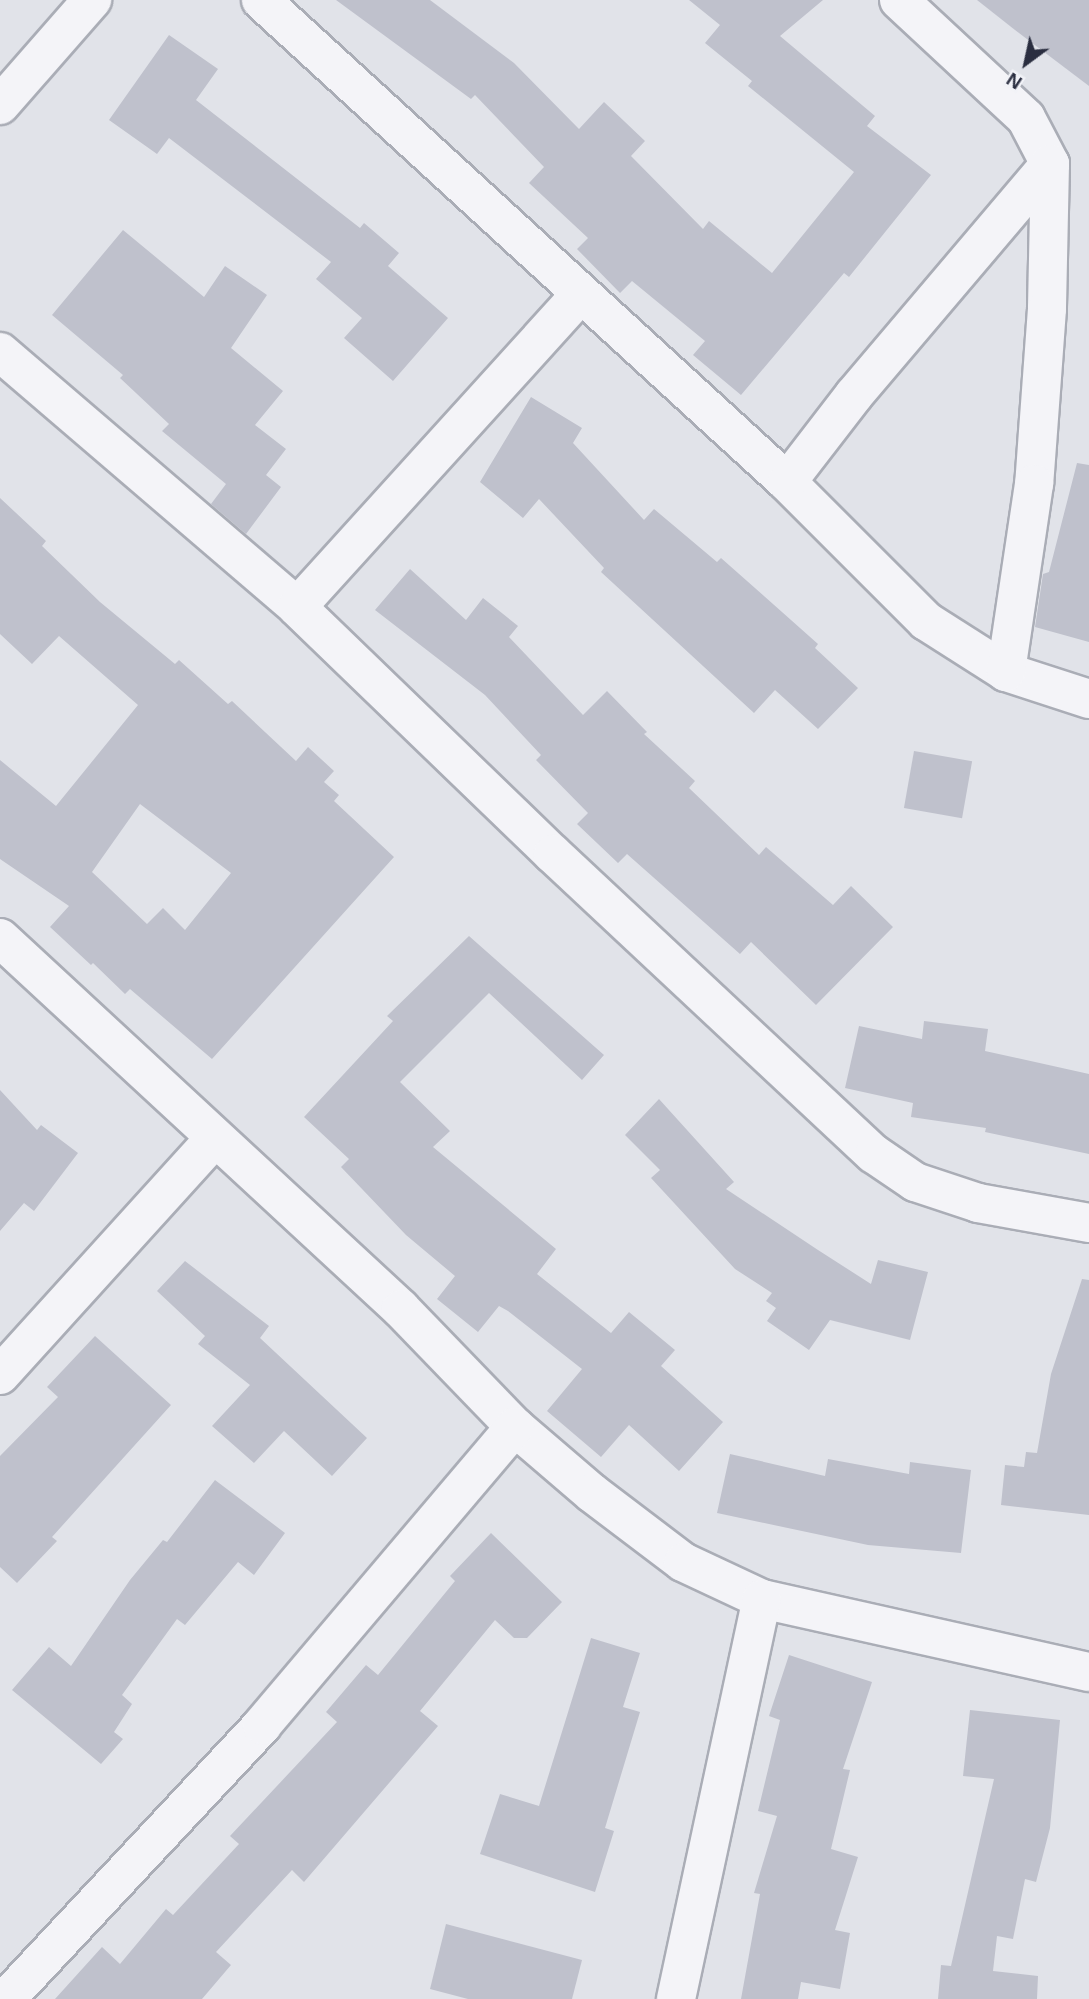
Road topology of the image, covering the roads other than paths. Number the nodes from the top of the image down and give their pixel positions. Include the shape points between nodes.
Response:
1 (92, 0) edge
2 (261, 0) edge
3 (900, 0) edge
4 (0, 105) edge
5 (1050, 164) junction
6 (579, 296) junction
7 (0, 352) edge
8 (787, 482) junction
9 (297, 607) junction
10 (1006, 672) junction
11 (1089, 699) edge
12 (0, 938) edge
13 (214, 1139) junction
14 (1089, 1223) edge
15 (0, 1375) edge
16 (515, 1427) junction
17 (762, 1599) junction
18 (1089, 1672) edge
19 (6, 1999) edge
20 (676, 1999) edge

1 - 4 street
2 - 6 street
3 - 5 street via 1026,118
5 - 8 street via 854,395
5 - 10 street via 1047,309 1034,484
6 - 8 street
6 - 9 street
7 - 9 street
8 - 10 street via 926,621
9 - 14 street via 874,1154 915,1182 965,1199
10 - 11 street
12 - 13 street
13 - 15 street
13 - 16 street via 401,1309
16 - 17 street via 683,1562
16 - 19 street via 262,1725
17 - 18 street
17 - 20 street

